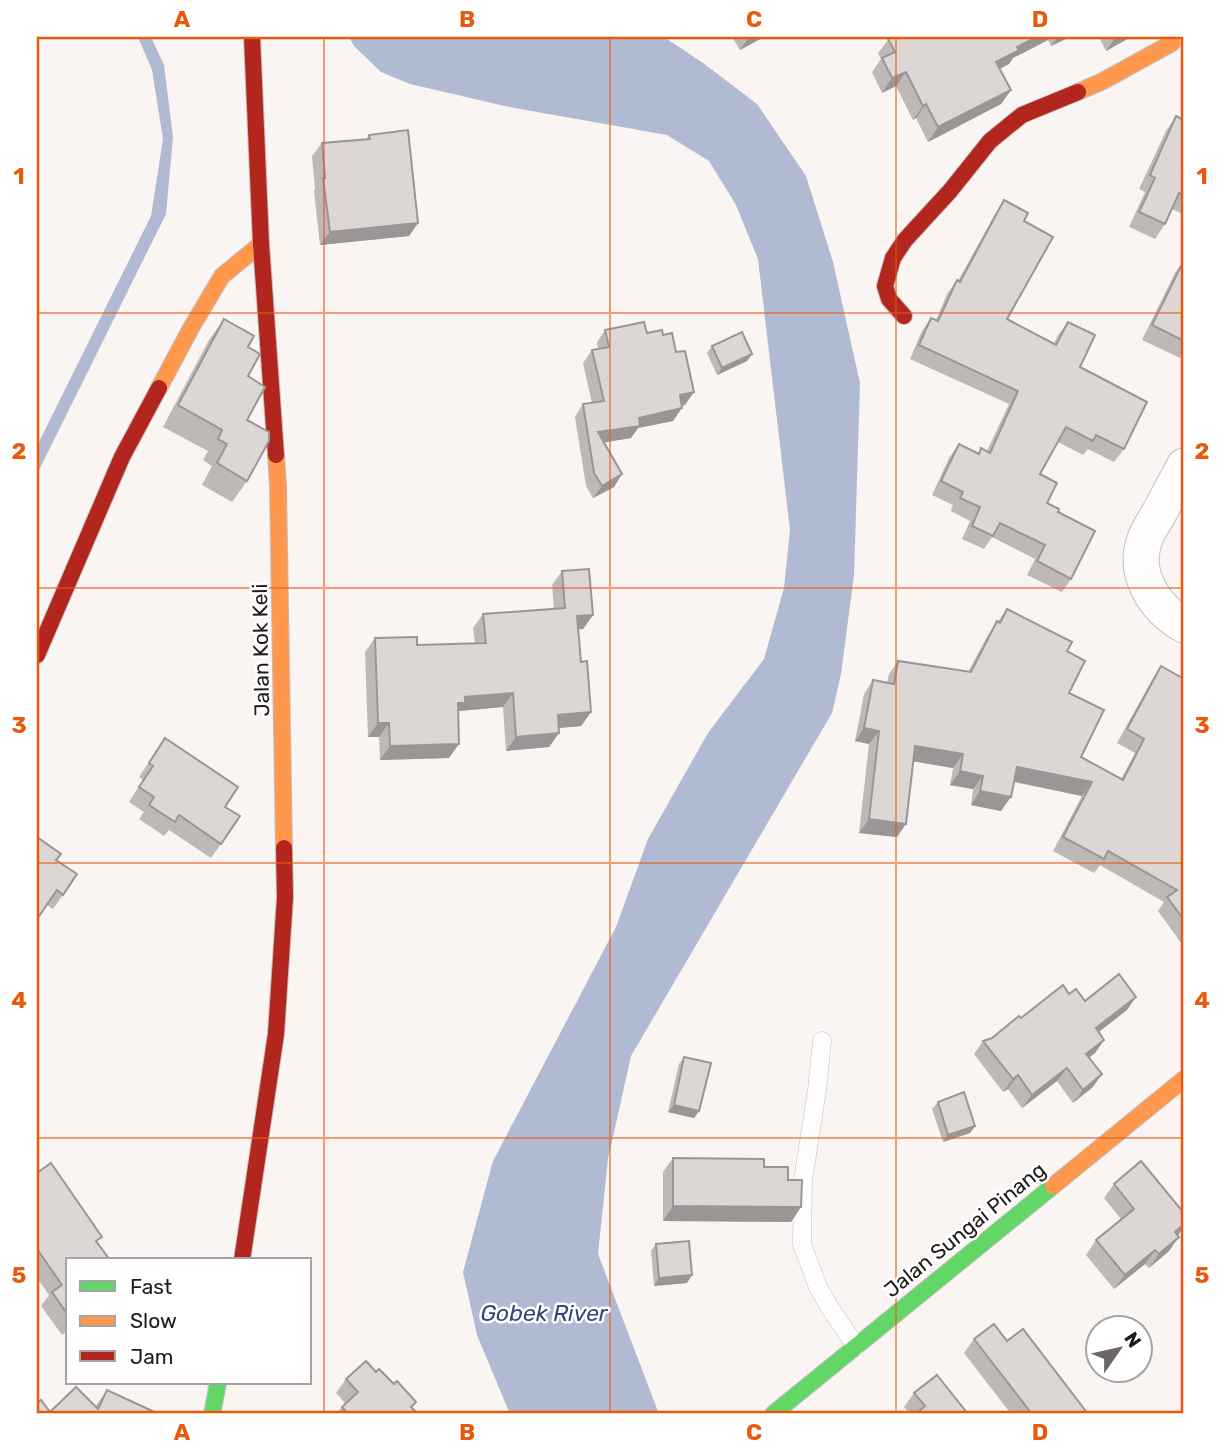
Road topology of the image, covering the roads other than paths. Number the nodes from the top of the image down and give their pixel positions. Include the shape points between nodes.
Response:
1 (252, 37) edge
2 (1174, 44) edge
3 (261, 244) junction
4 (904, 316) dead end
5 (1184, 466) edge
6 (1184, 625) edge
7 (37, 655) edge
8 (822, 1041) dead end
9 (1184, 1079) edge
10 (242, 1258) edge
11 (856, 1346) junction
12 (218, 1384) edge
13 (212, 1414) edge
14 (773, 1414) edge

1 - 3 street, Jalan Kok Keli
2 - 4 street via 1022,115 990,141 893,258 885,286 889,299
3 - 7 street via 222,276 191,328 122,457
3 - 10 street, Jalan Kok Keli via 278,485 285,897 276,1034
5 - 6 street via 1144,540 1141,564 1144,582 1156,602
8 - 11 lane via 803,1180 802,1244 818,1287
9 - 11 street, Jalan Sungai Pinang
11 - 14 street, Jalan Sungai Pinang
12 - 13 street

